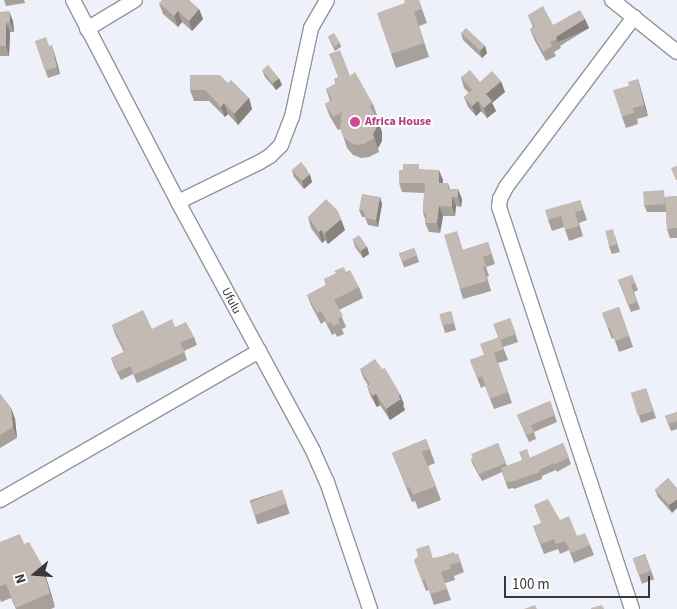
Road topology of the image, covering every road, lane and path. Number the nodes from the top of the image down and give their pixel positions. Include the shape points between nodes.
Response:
1 (73, 0) edge
2 (136, 0) edge
3 (327, 0) edge
4 (612, 0) edge
5 (634, 17) junction
6 (87, 29) junction
7 (677, 52) edge
8 (178, 202) junction
9 (258, 351) junction
10 (0, 500) edge
11 (370, 609) edge
12 (632, 609) edge

1 - 6 street, Ufulu
2 - 6 street
3 - 8 street via 311,28 292,117 281,145 260,162
4 - 5 street
5 - 7 street
5 - 12 street via 506,187 499,207
6 - 8 street, Ufulu
8 - 9 street, Ufulu
9 - 10 street
9 - 11 street, Ufulu via 327,482

